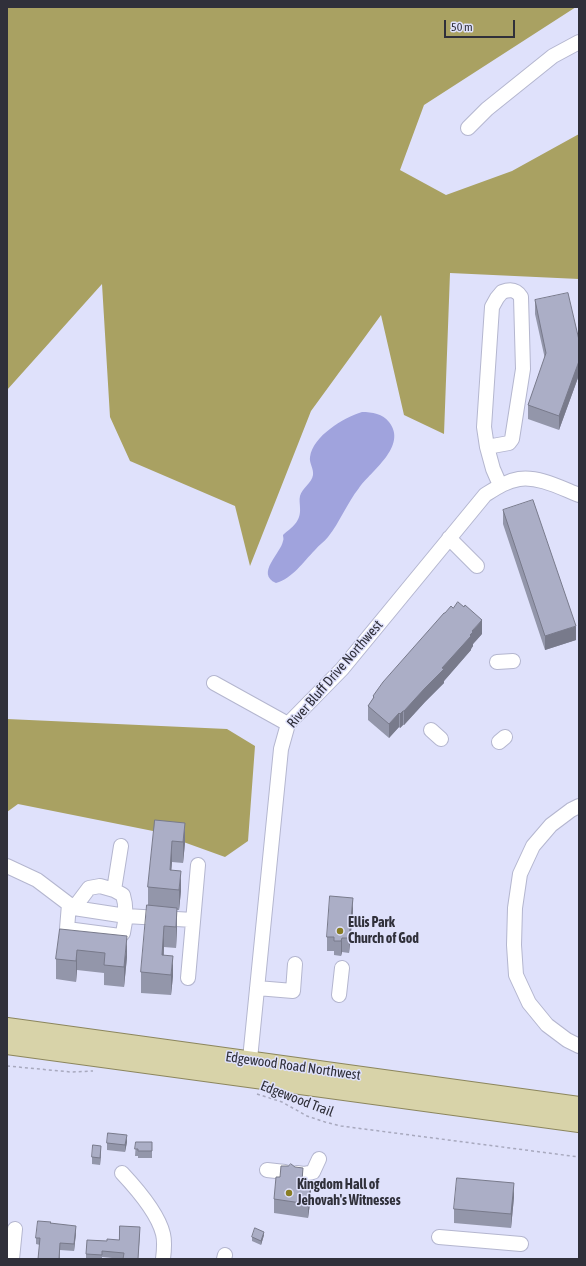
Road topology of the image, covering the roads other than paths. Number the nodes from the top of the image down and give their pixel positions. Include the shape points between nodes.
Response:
1 (579, 42) edge
2 (468, 128) dead end
3 (487, 448) junction
4 (500, 485) junction
5 (579, 495) edge
6 (449, 538) junction
7 (477, 566) dead end
8 (513, 661) dead end
9 (497, 662) dead end
10 (214, 683) dead end
11 (288, 724) junction
12 (579, 806) edge
13 (121, 846) dead end
14 (198, 865) dead end
15 (7, 866) edge
16 (114, 890) junction
17 (71, 906) junction
18 (126, 916) junction
19 (193, 920) junction
20 (295, 964) dead end
21 (342, 968) dead end
22 (188, 978) dead end
23 (257, 988) junction
24 (340, 995) dead end
25 (7, 1027) edge
26 (7, 1045) edge
27 (579, 1046) edge
28 (250, 1060) junction
29 (579, 1106) edge
30 (579, 1123) edge
31 (319, 1159) dead end
32 (267, 1170) dead end
33 (122, 1173) dead end
34 (15, 1229) dead end
35 (439, 1237) dead end
36 (521, 1244) dead end
37 (12, 1259) edge
38 (164, 1259) edge

1 - 2 street via 553,56 487,109
3 - 3 street via 484,427 492,307 502,292 514,290 521,297 523,363 512,439 510,443
3 - 4 street
4 - 5 street, River Bluff Drive Northwest via 519,479 531,479
4 - 6 street, River Bluff Drive Northwest via 485,495
6 - 7 street
6 - 11 street, River Bluff Drive Northwest via 342,669
8 - 9 street
10 - 11 street
11 - 23 street, River Bluff Drive Northwest via 281,749
12 - 27 street via 551,825 532,846 520,874 515,908 514,945 516,975 529,1003 547,1025
13 - 16 street
14 - 19 street
15 - 17 street via 37,880
16 - 17 street via 100,886 89,888
16 - 18 street via 124,895
17 - 18 street
17 - 18 street via 67,929 120,936 123,933
18 - 19 street
19 - 22 street
20 - 23 street via 293,991
21 - 24 street
23 - 28 street, River Bluff Drive Northwest
25 - 28 main road, Edgewood Road Northwest
26 - 30 main road, Edgewood Road Northwest
28 - 29 main road, Edgewood Road Northwest
31 - 32 street via 313,1172 304,1174
33 - 38 street via 142,1195 159,1223 163,1234
34 - 37 street
35 - 36 street

